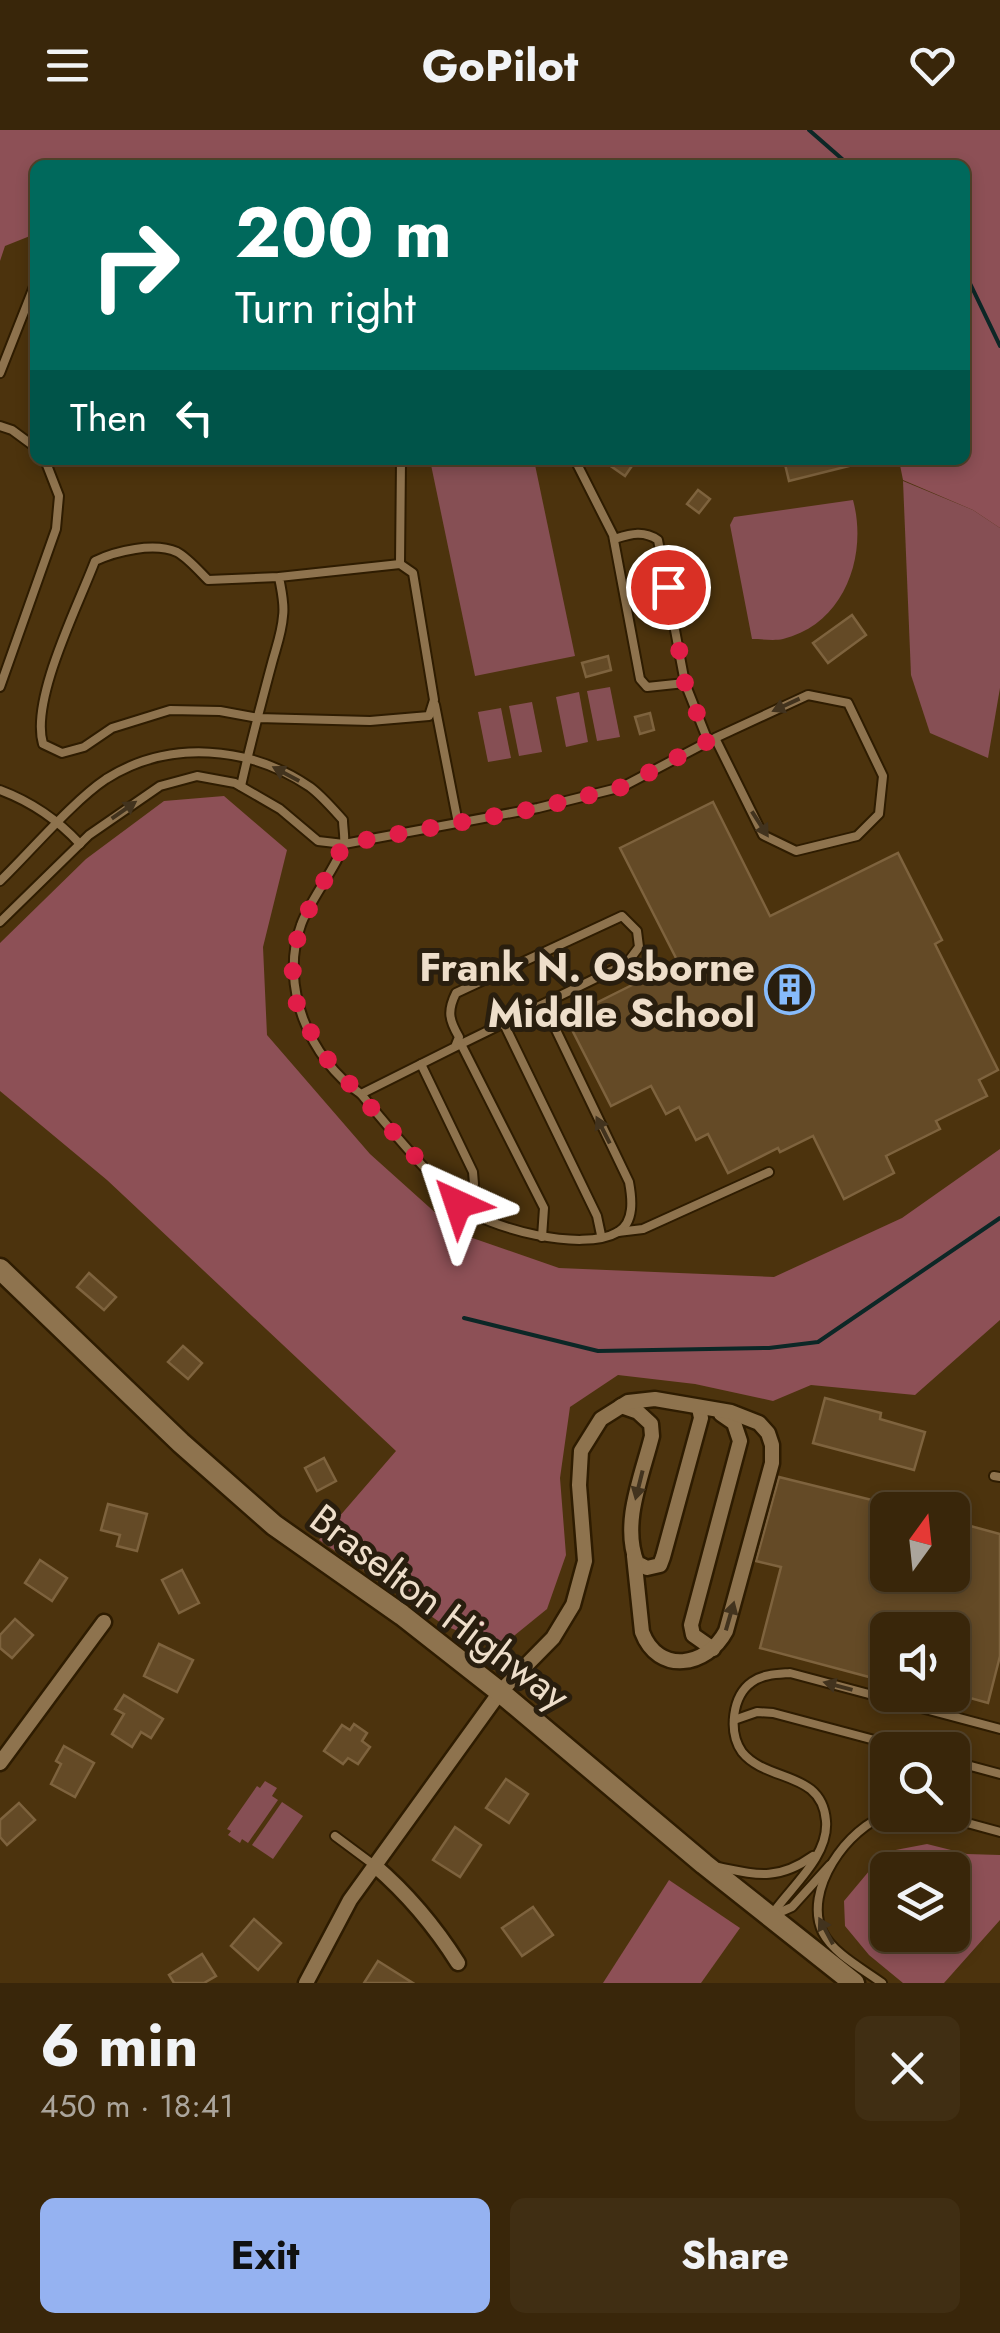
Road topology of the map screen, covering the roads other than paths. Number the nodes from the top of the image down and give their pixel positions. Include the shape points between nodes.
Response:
1 (30, 297) edge
2 (0, 373) edge
3 (0, 426) edge
4 (30, 444) edge
5 (47, 465) edge
6 (401, 465) edge
7 (577, 465) edge
8 (614, 539) junction
9 (400, 564) junction
10 (280, 577) junction
11 (685, 683) junction
12 (0, 687) edge
13 (434, 700) junction
14 (258, 718) junction
15 (712, 740) junction
16 (247, 758) junction
17 (240, 786) junction
18 (0, 790) edge
19 (60, 822) junction
20 (458, 822) junction
21 (80, 844) junction
22 (344, 844) junction
23 (0, 881) edge
24 (0, 922) edge
25 (544, 1005) junction
26 (504, 1024) junction
27 (458, 1046) junction
28 (421, 1064) junction
29 (361, 1094) junction
30 (769, 1172) dead end
31 (460, 1206) junction
32 (618, 1232) junction
33 (600, 1235) junction
34 (542, 1237) junction
35 (0, 1269) edge
36 (621, 1406) junction
37 (699, 1408) junction
38 (724, 1411) junction
39 (634, 1556) junction
40 (104, 1622) dead end
41 (714, 1649) junction
42 (500, 1692) junction
43 (734, 1720) junction
44 (1000, 1729) edge
45 (870, 1739) edge
46 (0, 1763) edge
47 (970, 1766) edge
48 (1000, 1774) edge
49 (970, 1824) edge
50 (870, 1826) edge
51 (1000, 1832) edge
52 (335, 1836) dead end
53 (816, 1853) junction
54 (836, 1860) junction
55 (704, 1864) junction
56 (374, 1865) junction
57 (770, 1917) junction
58 (458, 1964) dead end
59 (306, 1983) edge
60 (854, 1983) edge
61 (882, 1983) edge

1 - 2 lane
3 - 4 lane
5 - 12 lane via 58,496 56,529
6 - 9 lane
7 - 8 lane
8 - 11 lane via 640,679 648,687
8 - 11 lane via 635,533 658,540
9 - 10 lane
9 - 13 lane via 413,573
10 - 14 lane via 284,616
10 - 14 lane via 208,580 180,553 159,547 95,562 44,694 38,727 43,744 62,753 170,710
11 - 15 lane
13 - 14 lane via 429,716
13 - 20 lane
14 - 16 lane
15 -> 15 lane via 764,835 796,851 857,836 878,814 883,776 848,703 808,696
15 - 20 lane via 622,787
16 - 17 lane
16 - 19 lane via 192,752 151,760 106,780
22 -> 16 lane via 343,820 314,789
21 -> 17 lane via 160,786 196,776
17 - 22 lane via 318,841
18 - 19 lane
19 - 21 lane
19 - 23 lane
20 - 22 lane
21 - 24 lane
22 - 29 lane via 300,926 292,965 297,1005 321,1052
25 - 26 lane
25 - 27 lane via 627,964 639,947 637,931 622,916 456,993 449,1020
32 -> 25 lane via 632,1202 629,1182
26 - 27 lane
26 - 33 lane via 597,1216
27 - 28 lane
27 - 34 lane via 544,1208
28 - 29 lane
28 - 31 lane via 473,1172 474,1184
29 - 31 lane
30 - 32 lane via 643,1229
31 - 34 lane
32 - 33 lane
33 - 34 lane
35 - 42 main road, Braselton Highway via 274,1525
36 - 37 street via 655,1399
36 -> 39 street via 638,1412 652,1436 631,1522
36 - 42 street via 601,1419 581,1450 585,1561 573,1605 553,1638
37 - 38 street
37 - 39 street via 660,1564 647,1568
38 - 41 street via 740,1441 690,1625
41 -> 38 street via 726,1632 772,1463 772,1445 759,1422
39 - 41 street via 646,1643 672,1660 704,1657
40 - 46 street
42 - 55 main road, Braselton Highway
42 - 56 street
44 -> 43 lane via 790,1673 752,1682
43 - 45 lane via 773,1712
43 - 53 lane via 740,1750 755,1764 805,1783 822,1804 826,1828
47 - 48 lane
49 - 51 lane
50 - 54 lane
52 - 56 lane
53 - 55 lane via 776,1875
53 - 57 lane
54 - 57 lane via 792,1907
61 -> 54 lane via 831,1944 821,1928 819,1898
55 - 57 main road, Braselton Highway
56 - 58 street via 407,1893
56 - 59 street
57 - 60 main road, Braselton Highway

